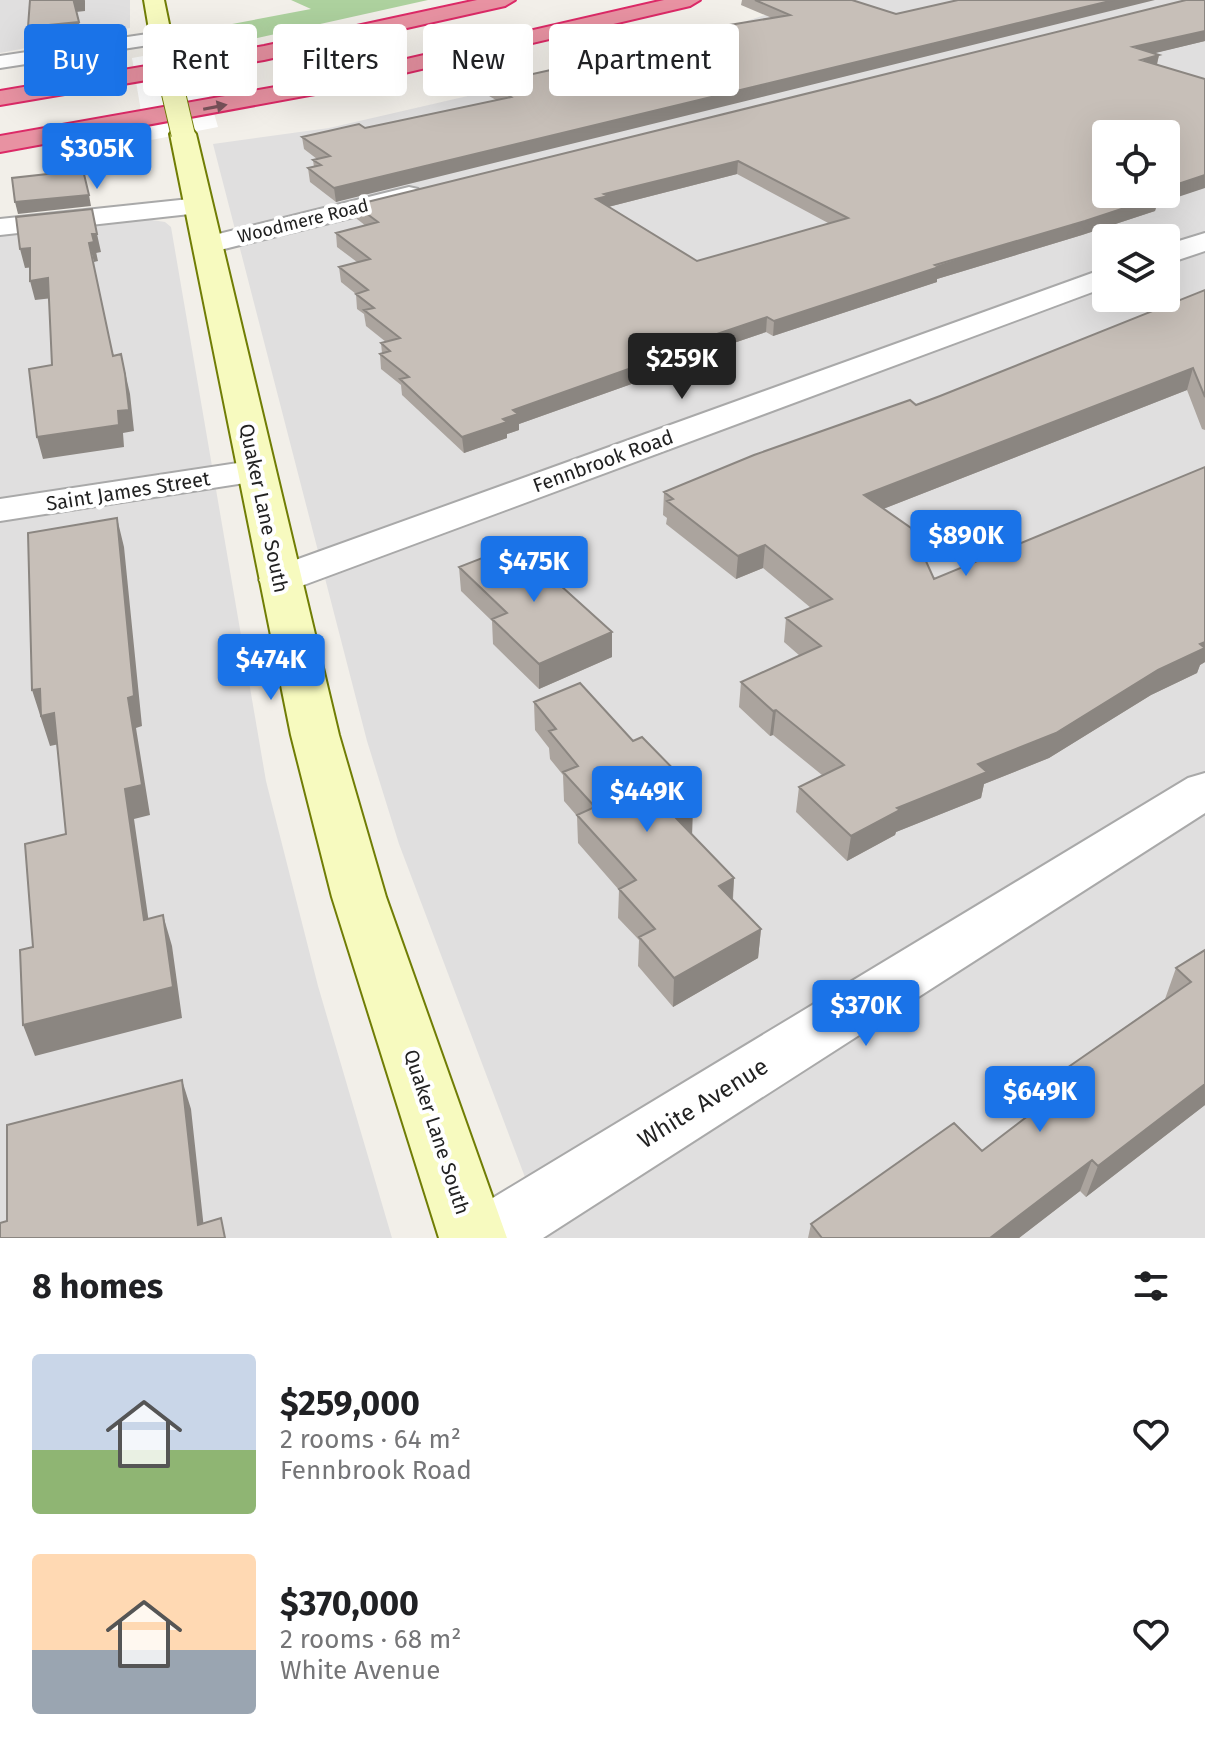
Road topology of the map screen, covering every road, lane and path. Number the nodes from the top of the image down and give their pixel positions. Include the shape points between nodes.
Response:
1 (154, 0) edge
2 (505, 0) edge
3 (690, 0) edge
4 (158, 24) edge
5 (143, 45) edge
6 (0, 62) edge
7 (174, 96) edge
8 (0, 98) edge
9 (0, 144) edge
10 (432, 190) edge
11 (203, 225) junction
12 (0, 227) edge
13 (1205, 241) edge
14 (1180, 250) edge
15 (1092, 282) edge
16 (257, 471) junction
17 (0, 510) edge
18 (279, 580) junction
19 (1205, 790) edge
20 (473, 1238) edge
21 (486, 1238) edge

1 - 4 main road, Quaker Lane South
2 - 8 highway via 251,56
9 -> 3 highway via 302,89
5 - 6 street via 91,46
7 - 11 main road, Quaker Lane South, bridge
10 - 11 street, Woodmere Road
11 - 12 street, Woodmere Road
11 - 16 main road, Quaker Lane South
13 - 14 street
15 - 18 street, Fennbrook Road
16 - 17 street, Saint James Street
16 - 18 main road, Quaker Lane South
18 - 20 main road, Quaker Lane South via 359,897
19 - 21 street, White Avenue

